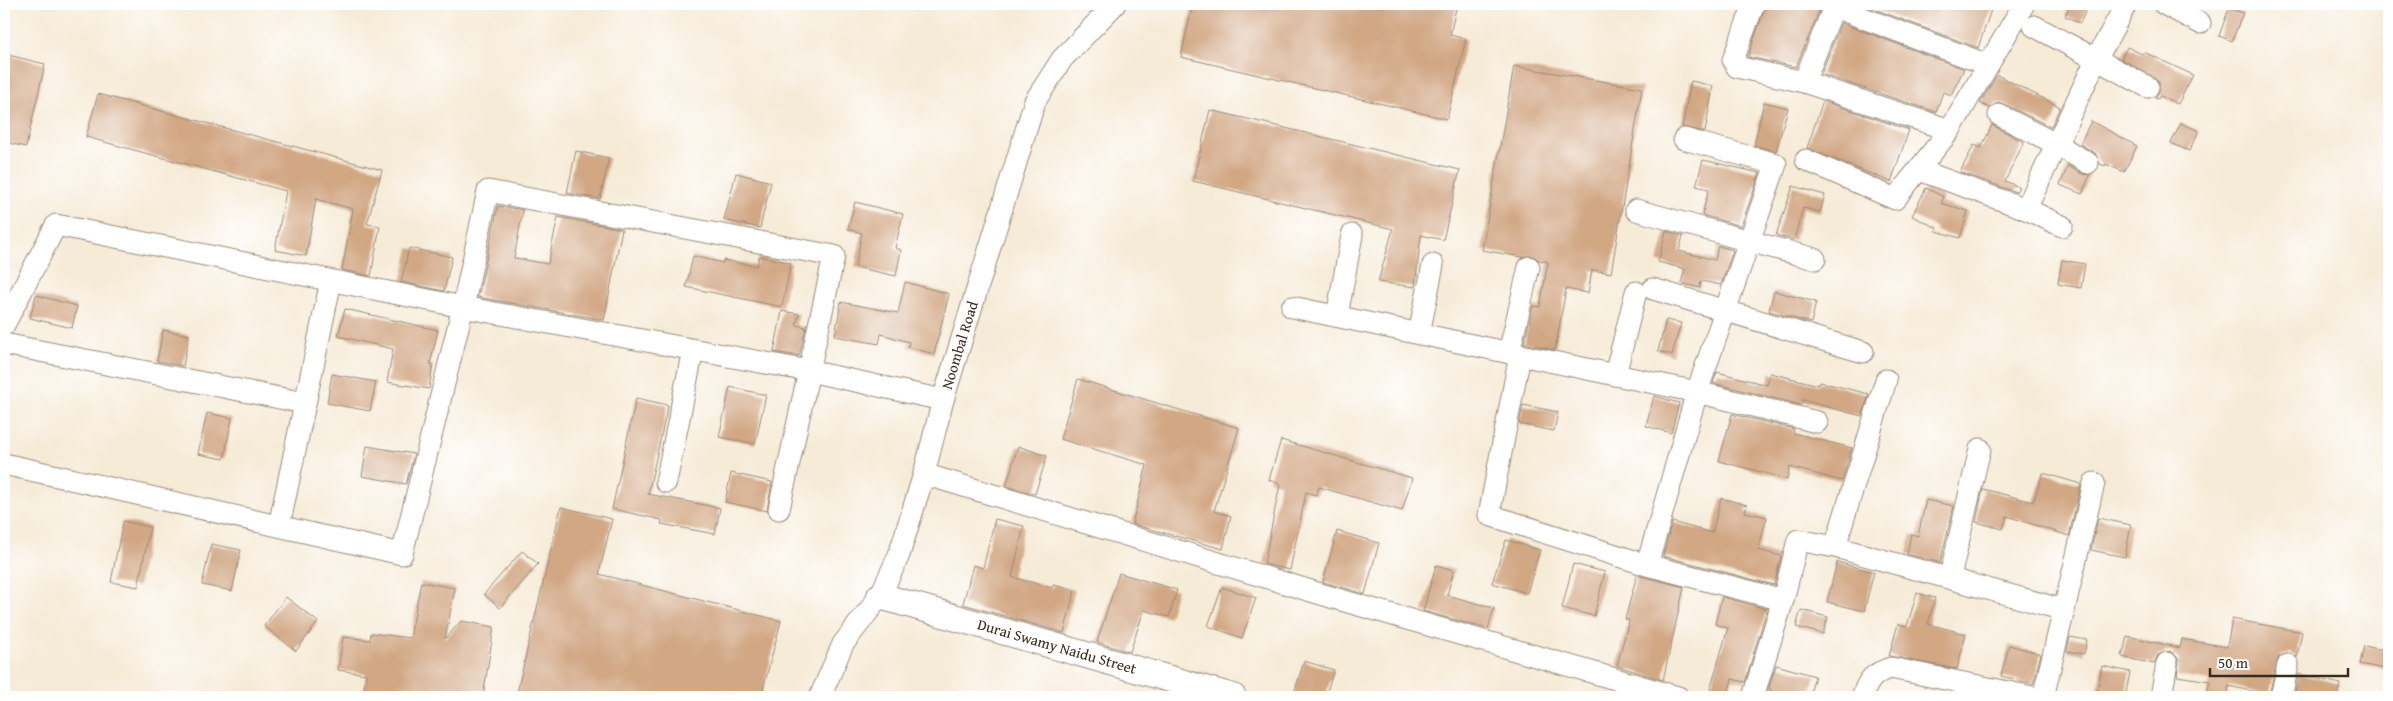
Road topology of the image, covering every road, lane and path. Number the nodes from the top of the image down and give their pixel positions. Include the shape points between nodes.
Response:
1 (1115, 4) edge
2 (1754, 4) edge
3 (2024, 4) edge
4 (2126, 4) edge
5 (2164, 4) edge
6 (1834, 6) edge
7 (2200, 23) dead end
8 (2034, 26) dead end
9 (2096, 60) junction
10 (1988, 64) junction
11 (1804, 82) junction
12 (2148, 87) dead end
13 (1999, 115) dead end
14 (1950, 130) junction
15 (1684, 138) dead end
16 (2056, 144) junction
17 (1806, 160) dead end
18 (2088, 163) dead end
19 (1919, 170) junction
20 (2026, 209) junction
21 (1636, 210) dead end
22 (2062, 226) dead end
23 (1352, 234) dead end
24 (1750, 241) junction
25 (1815, 259) dead end
26 (1433, 265) dead end
27 (1529, 267) dead end
28 (331, 281) junction
29 (463, 307) junction
30 (1292, 307) dead end
31 (1726, 311) junction
32 (1337, 316) junction
33 (4, 325) edge
34 (1419, 334) junction
35 (4, 344) edge
36 (693, 350) junction
37 (1863, 352) dead end
38 (1515, 354) junction
39 (808, 371) junction
40 (1615, 375) junction
41 (1886, 380) dead end
42 (1697, 392) junction
43 (942, 400) junction
44 (305, 403) junction
45 (1817, 422) dead end
46 (1980, 449) dead end
47 (4, 464) edge
48 (924, 474) junction
49 (666, 482) dead end
50 (2094, 483) dead end
51 (780, 510) dead end
52 (279, 526) junction
53 (1835, 547) junction
54 (1646, 565) junction
55 (1950, 577) junction
56 (880, 596) junction
57 (1783, 600) junction
58 (2064, 610) junction
59 (2167, 663) dead end
60 (2288, 665) dead end
61 (1202, 693) edge
62 (820, 697) edge
63 (1233, 697) edge
64 (1678, 697) edge
65 (1753, 697) edge
66 (1862, 697) edge
67 (2032, 697) edge
68 (2043, 697) edge
69 (2161, 697) edge
70 (2281, 697) edge

1 - 43 street, Noombal Road via 1062,59 1035,101
2 - 11 street via 1733,60 1737,67
3 - 10 street
4 - 9 street
5 - 7 street
6 - 10 street
6 - 11 street
8 - 9 street
9 - 12 street
9 - 16 street
10 - 14 street
11 - 14 street
13 - 16 street
14 - 19 street
15 - 24 street via 1776,164
16 - 18 street
16 - 20 street
17 - 19 street via 1895,199
19 - 20 street
20 - 22 street
21 - 24 street
23 - 32 street
24 - 25 street
24 - 31 street
26 - 34 street
27 - 38 street
28 - 29 street
28 - 33 street via 56,225
28 - 44 street
29 - 36 street
29 - 39 street via 488,191 834,256
29 - 52 street via 402,554
30 - 32 street
31 - 37 street
31 - 40 street via 1644,291
31 - 42 street
32 - 34 street
34 - 38 street
35 - 44 street
36 - 39 street
36 - 49 street
38 - 40 street
38 - 54 street via 1489,515
39 - 43 street
39 - 51 street
40 - 42 street
41 - 53 street
42 - 45 street
42 - 54 street
43 - 48 street, Noombal Road
44 - 52 street
46 - 55 street
47 - 52 street
48 - 56 street, Noombal Road via 899,555
48 - 64 street via 1334,598
50 - 58 street
53 - 55 street
53 - 57 street via 1798,540
54 - 57 street
55 - 58 street
56 - 61 street, Durai Swamy Naidu Street
56 - 62 street, Noombal Road via 843,644
57 - 65 street
58 - 68 street
59 - 69 street
60 - 70 street
61 - 63 street, Durai Swamy Naidu Street
66 - 67 street via 1868,681 1878,672 1890,668

